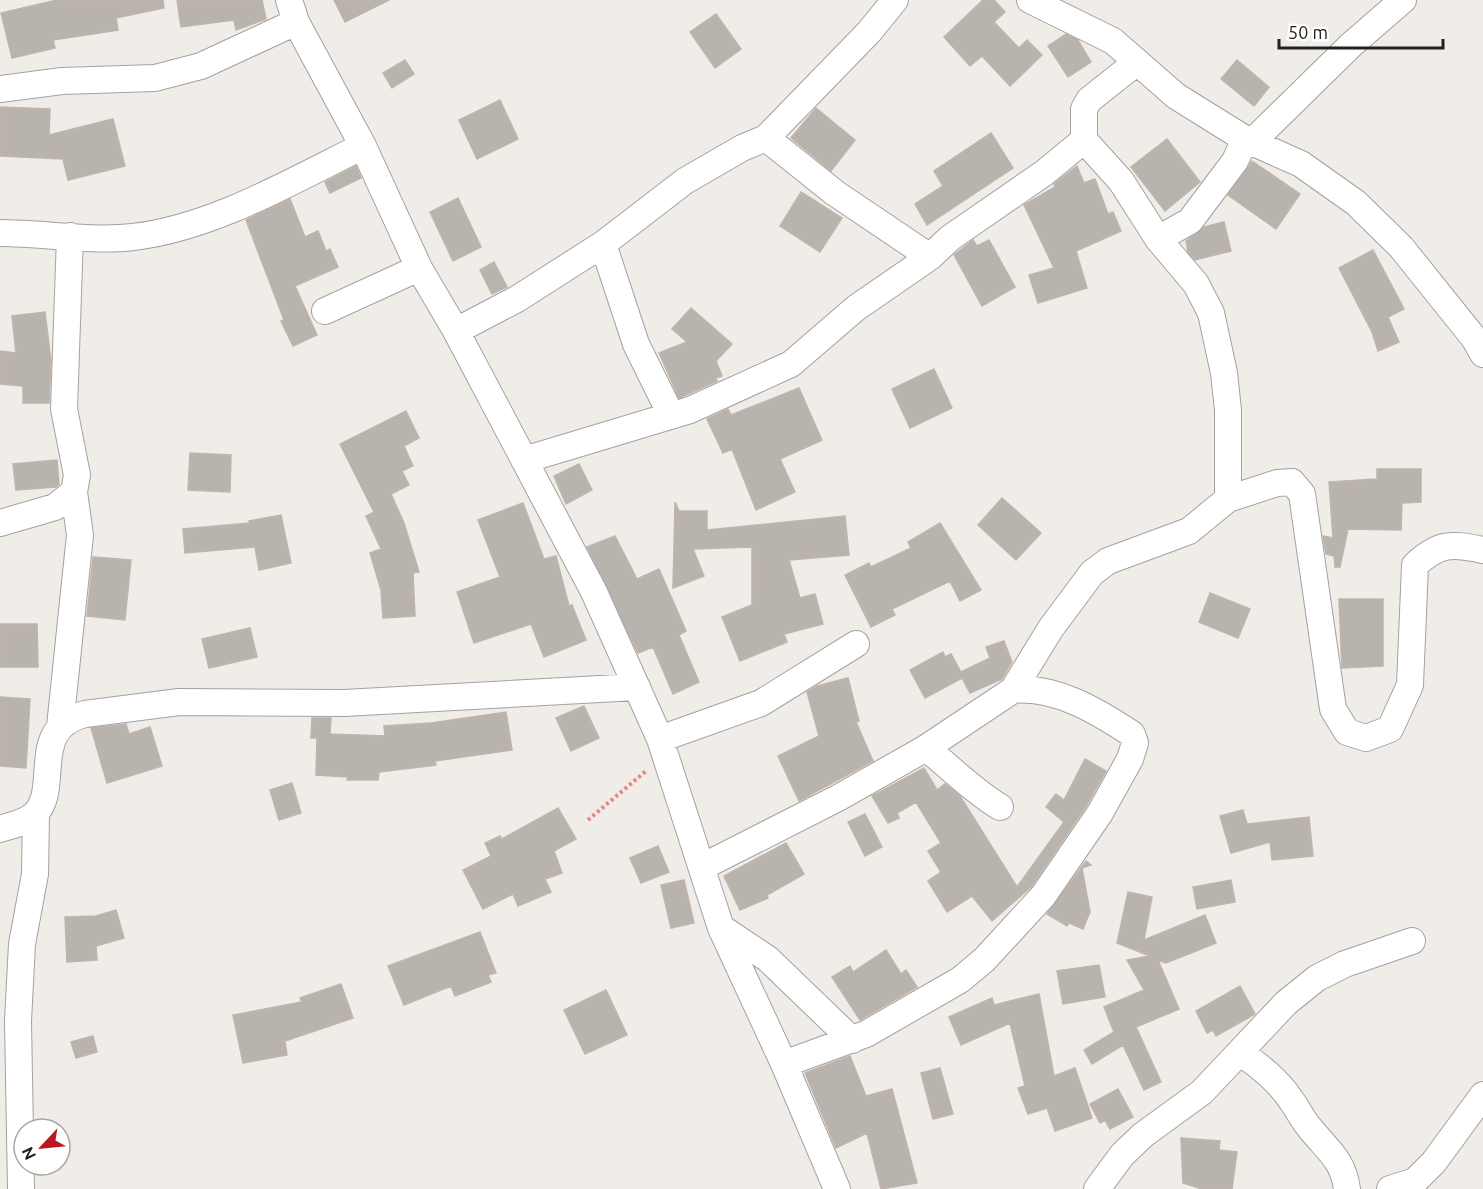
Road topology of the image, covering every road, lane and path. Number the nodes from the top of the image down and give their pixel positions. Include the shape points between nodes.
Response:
1 (894, 0) edge
2 (1030, 0) edge
3 (1403, 0) edge
4 (293, 11) edge
5 (1137, 62) junction
6 (0, 89) edge
7 (766, 138) junction
8 (1084, 140) junction
9 (1249, 140) junction
10 (363, 146) junction
11 (0, 233) edge
12 (70, 236) junction
13 (1158, 239) junction
14 (603, 244) junction
15 (930, 257) junction
16 (419, 268) junction
17 (325, 311) dead end
18 (456, 331) junction
19 (1483, 354) edge
20 (671, 415) junction
21 (524, 460) junction
22 (74, 492) junction
23 (1228, 499) junction
24 (0, 523) edge
25 (1483, 550) edge
26 (856, 644) dead end
27 (637, 687) junction
28 (1013, 690) junction
29 (60, 726) junction
30 (663, 747) junction
31 (926, 748) junction
32 (1000, 807) dead end
33 (36, 814) junction
34 (588, 820) dead end
35 (0, 828) edge
36 (702, 867) junction
37 (721, 928) junction
38 (1412, 941) dead end
39 (852, 1040) junction
40 (1240, 1052) junction
41 (784, 1064) junction
42 (1483, 1095) edge
43 (21, 1189) edge
44 (837, 1189) edge
45 (1097, 1189) edge
46 (1347, 1189) edge
47 (1390, 1189) edge

1 - 7 street via 869,32
2 - 5 street via 1113,41
3 - 9 street
4 - 6 street via 201,66 155,78 62,81
4 - 10 street
5 - 8 street via 1089,100 1084,109
5 - 9 street via 1176,96
7 - 14 street via 685,181
7 - 15 street via 834,193
8 - 13 street via 1121,181
8 - 15 street via 1044,173 950,238
9 - 13 street via 1190,221
9 - 19 street via 1301,164 1356,203 1401,247
10 - 12 street via 258,198 173,230 131,238
10 - 16 street
11 - 12 street
12 - 22 street via 64,409 77,475
13 - 23 street via 1196,284 1211,313 1219,342 1228,410
14 - 18 street via 517,299
14 - 20 street via 636,344
15 - 20 street via 856,308 791,364 705,404
16 - 17 street
16 - 18 street
18 - 21 street
20 - 21 street
21 - 27 street via 594,592
22 - 24 street via 55,507
22 - 29 street via 80,535
23 - 25 street via 1277,483 1292,482 1302,494 1333,710 1347,732 1366,738 1390,729 1410,685 1415,565 1432,550 1456,544
23 - 28 street via 1189,531 1108,561 1092,573 1051,628
26 - 30 street via 761,703
27 - 29 street via 344,703 179,702 85,714
27 - 30 street
28 - 31 street
28 - 39 street via 1033,688 1109,719 1132,734 1135,743 1130,759 1100,813 1043,896 984,960 960,980
29 - 33 street via 48,754 44,797
30 - 34 path
30 - 36 street
31 - 32 street via 979,795
31 - 36 street
33 - 35 street
33 - 43 street via 35,874 22,944 18,1021
36 - 37 street
37 - 39 street via 768,959
37 - 41 street
38 - 40 street via 1317,978 1286,1003
39 - 41 street
40 - 45 street via 1202,1092 1122,1155
40 - 46 street via 1269,1074 1290,1098 1340,1163
41 - 44 street
42 - 47 street via 1434,1162 1415,1181

